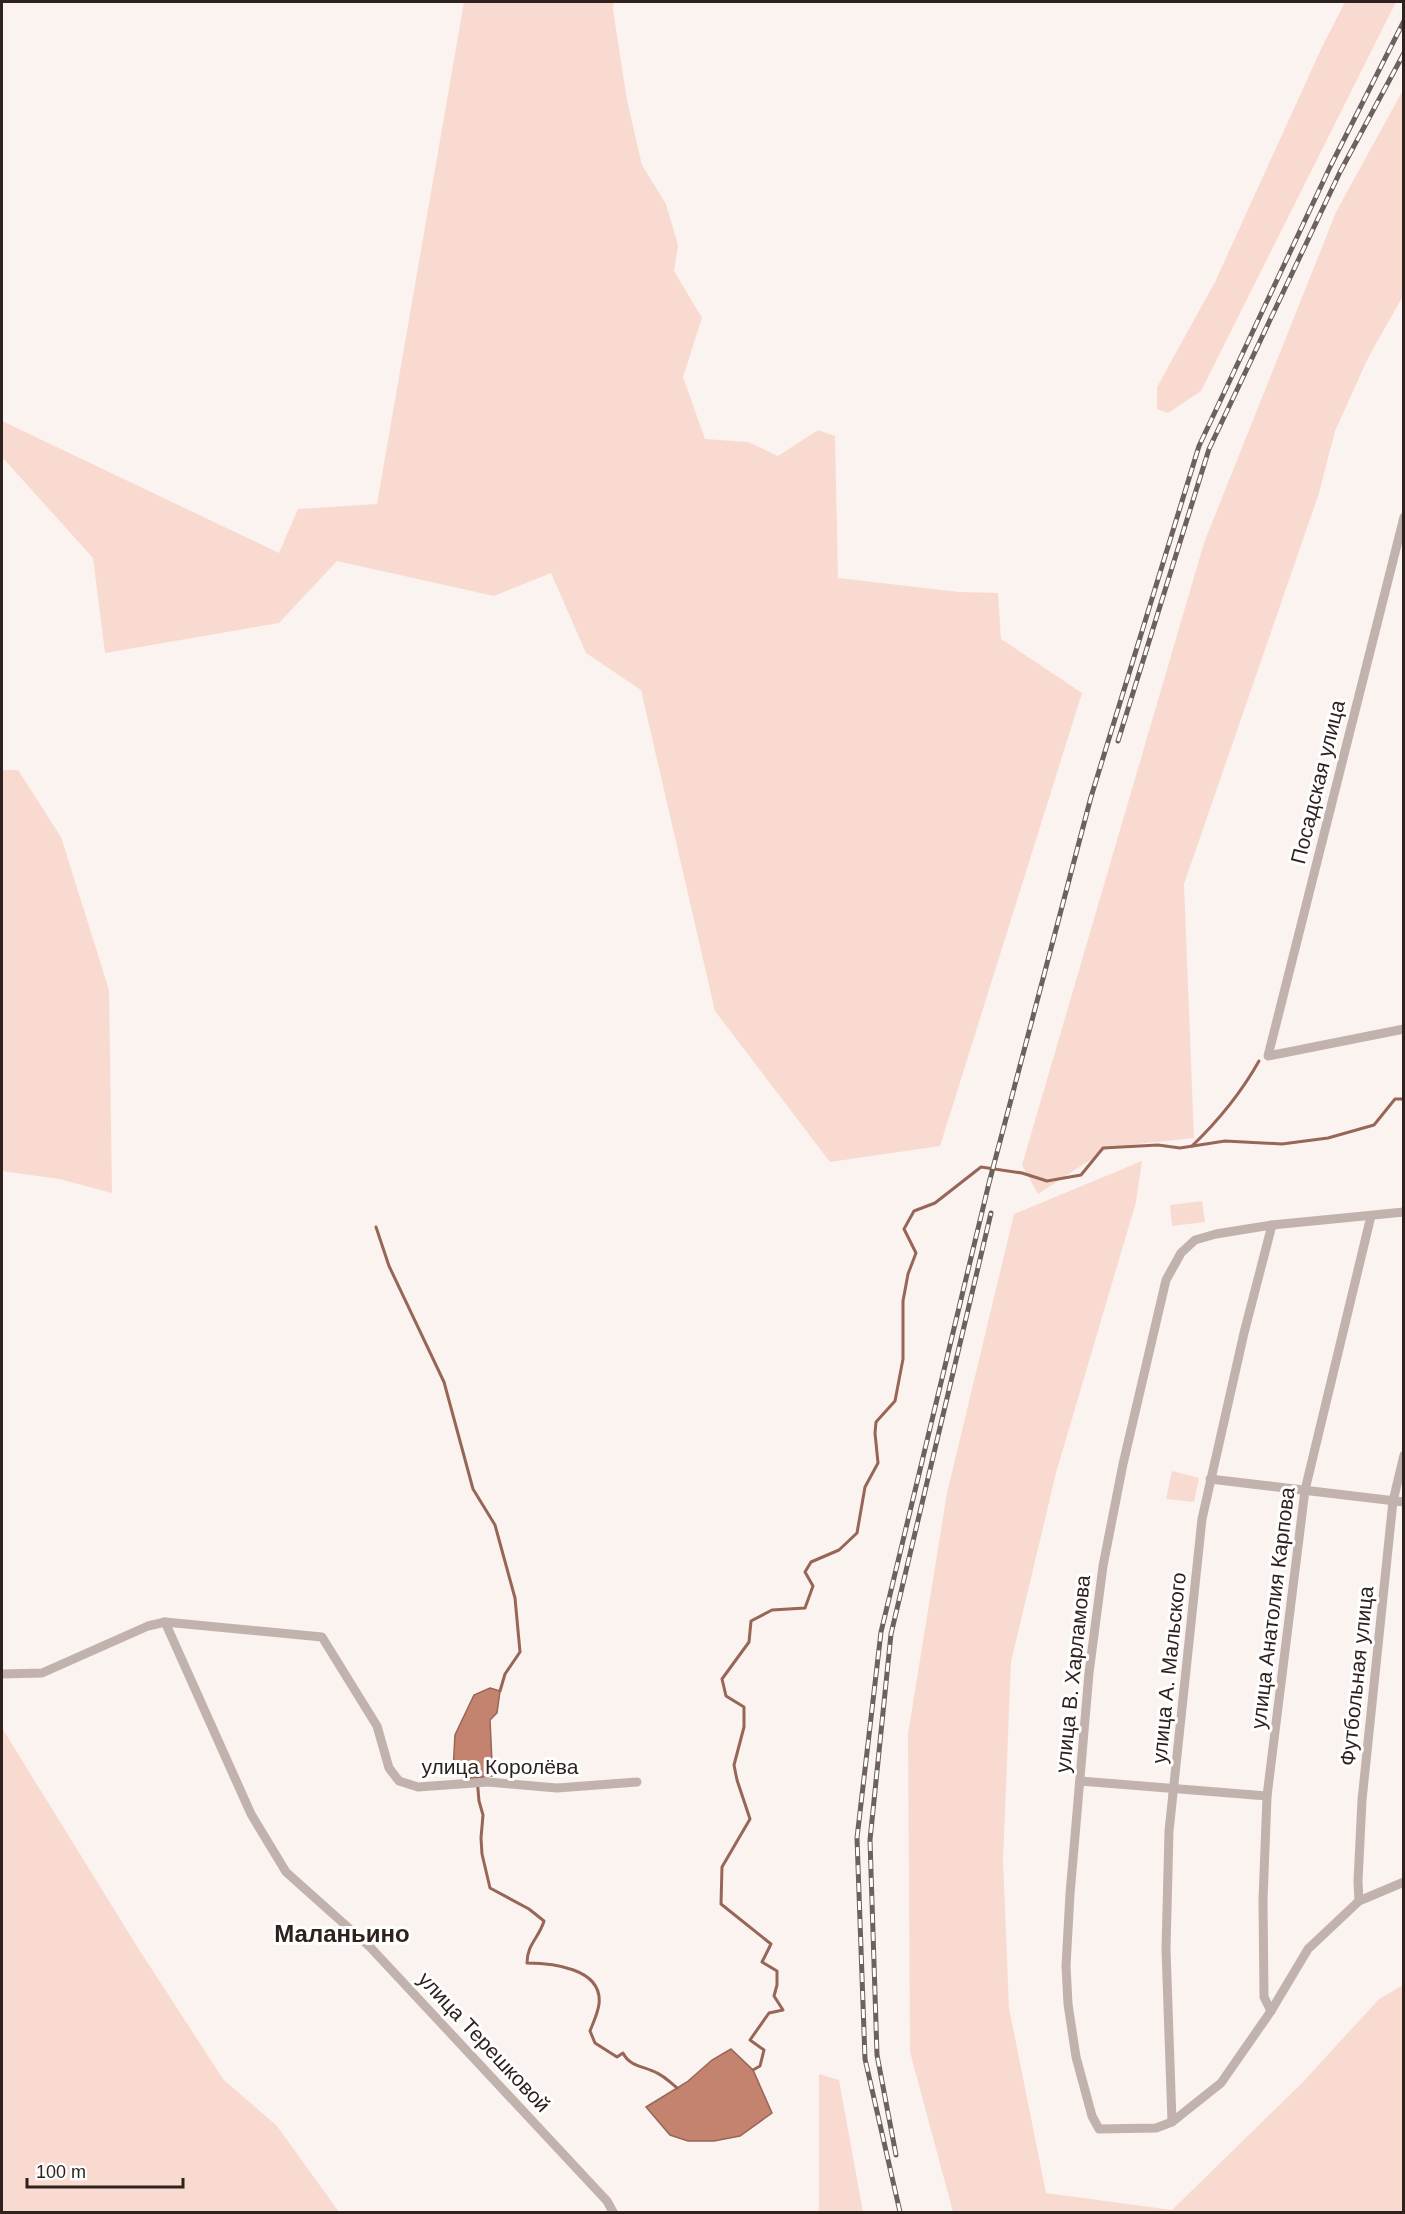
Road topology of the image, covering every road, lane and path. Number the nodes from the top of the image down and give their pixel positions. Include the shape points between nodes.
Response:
1 (1404, 516) edge
2 (1404, 1029) edge
3 (1404, 1212) edge
4 (1371, 1216) junction
5 (1272, 1225) junction
6 (1404, 1455) edge
7 (1210, 1479) junction
8 (1305, 1490) junction
9 (1393, 1501) junction
10 (1404, 1503) edge
11 (165, 1622) junction
12 (2, 1674) edge
13 (1080, 1781) junction
14 (637, 1782) dead end
15 (1175, 1787) junction
16 (1267, 1796) junction
17 (1404, 1882) edge
18 (1359, 1902) junction
19 (1271, 2011) junction
20 (1173, 2122) junction
21 (613, 2212) edge

1 - 2 street, Посадская улица via 1268,1056
3 - 4 street, улица В. Харламова
4 - 5 street, улица В. Харламова
4 - 8 street, улица Анатолия Карпова
5 - 7 street, улица А. Мальского
5 - 13 street, улица В. Харламова via 1195,1240 1181,1253 1166,1280 1103,1566
6 - 9 street, Футбольная улица
7 - 8 street
7 - 15 street, улица А. Мальского via 1202,1519
8 - 9 street
8 - 16 street, улица Анатолия Карпова
9 - 10 street
9 - 18 street, Футбольная улица via 1362,1800
11 - 12 street via 42,1673
11 - 14 street, улица Королёва via 322,1637 377,1726 389,1768 399,1781 418,1787 488,1782 557,1788
11 - 21 street, улица Терешковой via 251,1814 286,1872 370,1947 607,2201
13 - 15 street
13 - 20 street, улица В. Харламова via 1065,1966 1076,2057 1092,2116 1099,2129 1156,2128
15 - 16 street
15 - 20 street, улица А. Мальского via 1166,1949
16 - 19 street, улица Анатолия Карпова via 1264,1997
17 - 18 street
18 - 19 street via 1308,1949
19 - 20 street via 1221,2083

